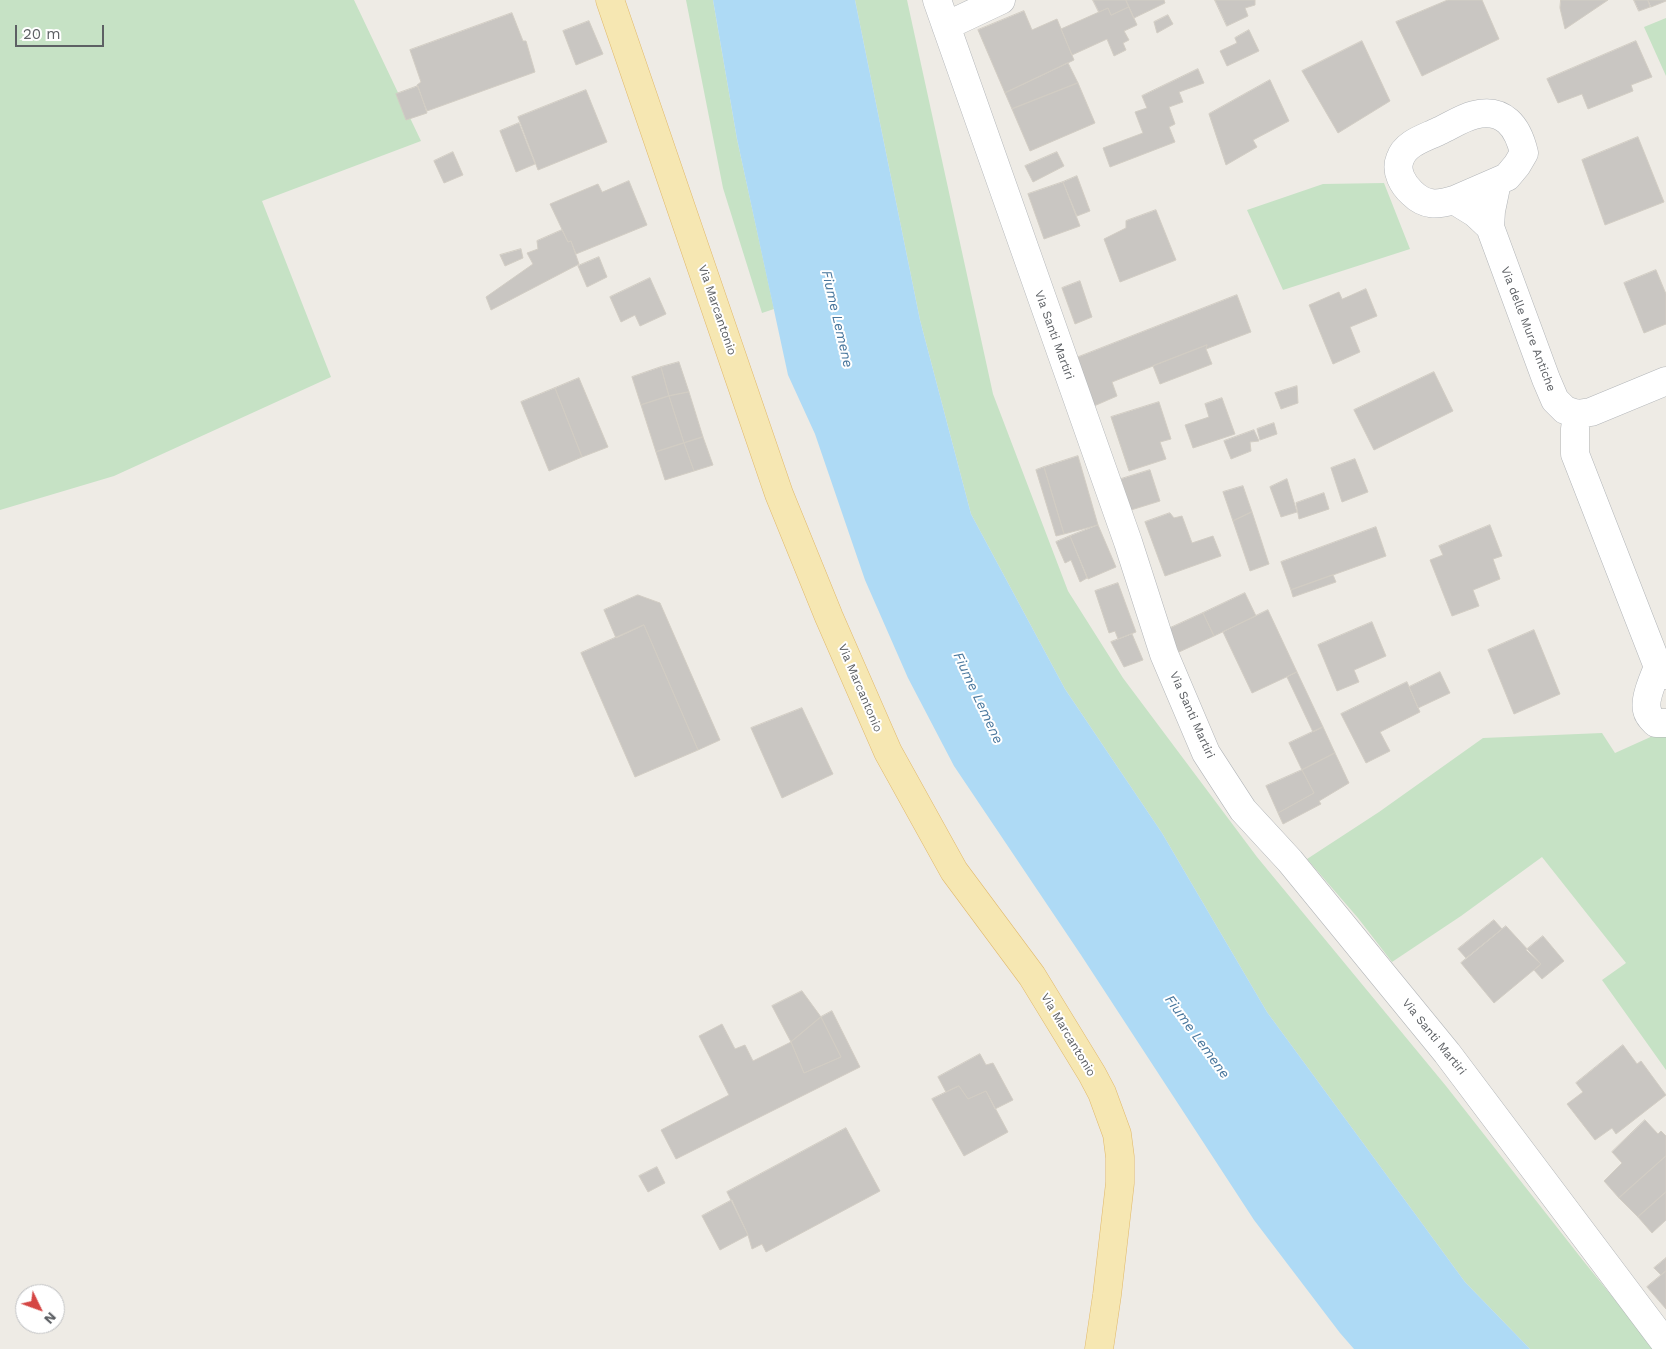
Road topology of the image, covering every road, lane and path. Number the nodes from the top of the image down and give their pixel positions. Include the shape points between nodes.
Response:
1 (610, 0) edge
2 (937, 0) edge
3 (1002, 0) edge
4 (946, 26) junction
5 (1497, 182) junction
6 (1454, 200) junction
7 (1490, 227) junction
8 (1666, 381) edge
9 (1577, 414) junction
10 (1662, 671) edge
11 (1666, 723) edge
12 (1666, 1344) edge
13 (1099, 1349) edge

1 - 13 main road, Via Marcantonio via 779,494 888,752 954,871 1032,976 1092,1074 1117,1134 1120,1183
2 - 4 street, Via Santi Martiri
3 - 4 street
4 - 12 street, Via Santi Martiri via 1164,654 1206,753 1243,810 1290,861 1447,1053
5 - 6 street
5 - 6 street via 1507,177 1524,153 1520,136 1513,124 1503,118 1491,114 1474,115 1413,143 1399,160 1398,172 1412,194 1432,204
5 - 7 street, Via delle Mure Antiche
6 - 7 street, Via delle Mure Antiche
7 - 9 street, Via delle Mure Antiche via 1546,379 1556,400 1565,410
8 - 9 street via 1591,412
9 - 10 street via 1575,454
10 - 11 street via 1647,701 1647,710 1656,723

